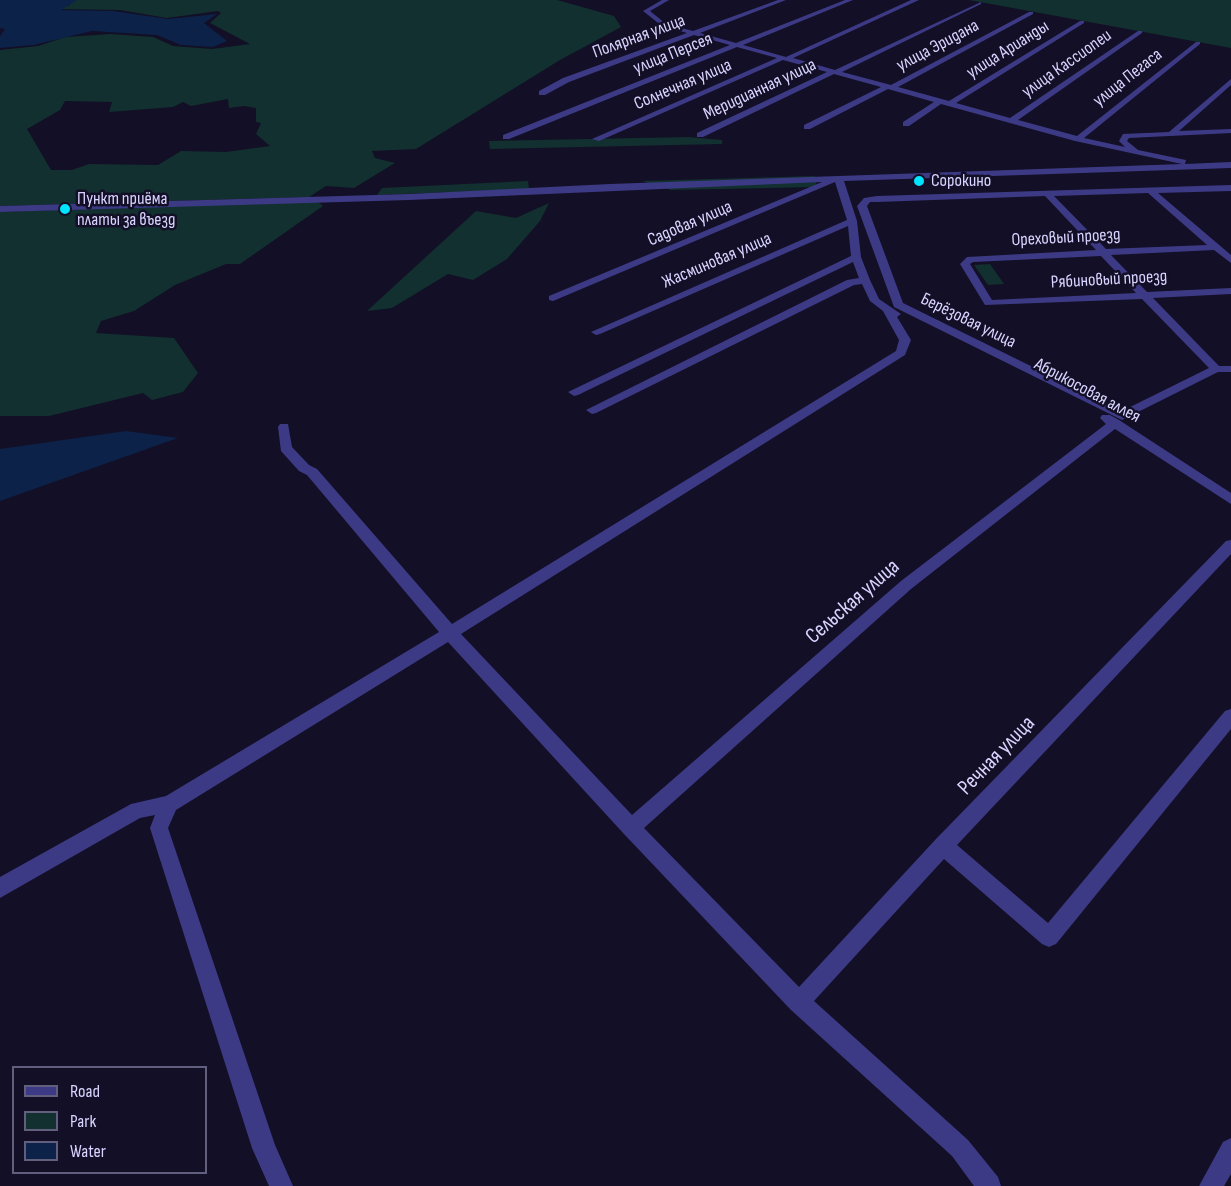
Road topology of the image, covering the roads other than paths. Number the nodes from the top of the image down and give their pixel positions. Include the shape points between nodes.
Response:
1 (666, 0) edge
2 (783, 0) edge
3 (850, 0) edge
4 (916, 0) edge
5 (979, 3) dead end
6 (1031, 13) dead end
7 (1082, 22) dead end
8 (1140, 32) dead end
9 (694, 33) junction
10 (1198, 43) dead end
11 (737, 45) junction
12 (785, 58) junction
13 (834, 72) junction
14 (1231, 81) edge
15 (888, 88) junction
16 (542, 93) dead end
17 (940, 101) junction
18 (950, 104) junction
19 (1011, 121) junction
20 (906, 124) dead end
21 (807, 127) dead end
22 (1231, 131) edge
23 (1173, 132) junction
24 (700, 135) dead end
25 (507, 137) dead end
26 (596, 139) dead end
27 (1078, 139) junction
28 (1136, 152) junction
29 (1231, 165) edge
30 (1207, 166) junction
31 (1218, 166) junction
32 (1125, 170) junction
33 (1229, 176) dead end
34 (838, 179) junction
35 (1231, 188) edge
36 (1150, 191) junction
37 (1048, 195) junction
38 (0, 209) edge
39 (852, 221) junction
40 (1216, 247) junction
41 (1106, 252) junction
42 (856, 257) junction
43 (1231, 260) edge
44 (865, 280) junction
45 (1231, 291) edge
46 (1146, 295) junction
47 (553, 298) dead end
48 (989, 303) joint
49 (888, 310) junction
50 (596, 332) dead end
51 (1216, 369) junction
52 (1231, 369) edge
53 (574, 392) dead end
54 (592, 410) dead end
55 (1119, 419) junction
56 (284, 427) dead end
57 (1231, 499) edge
58 (1231, 544) edge
59 (450, 633) junction
60 (1231, 716) edge
61 (169, 804) junction
62 (631, 828) junction
63 (943, 846) junction
64 (0, 888) edge
65 (799, 1002) junction
66 (1231, 1150) edge
67 (281, 1186) edge
68 (989, 1186) edge
69 (1211, 1186) edge

1 - 9 street via 645,11 664,25
2 - 9 street, Полярная улица
3 - 11 street, улица Персея
4 - 12 street, Солнечная улица
5 - 13 street, Меридианная улица
6 - 15 street, улица Эридана
7 - 18 street, улица Арианды
8 - 19 street, улица Кассиопеи
9 - 11 street
9 - 16 street, Полярная улица via 566,80
10 - 27 street, улица Пегаса
11 - 12 street
11 - 25 street, улица Персея
12 - 13 street
12 - 26 street, Солнечная улица
13 - 15 street
13 - 24 street, Меридианная улица
14 - 23 street
15 - 17 street
15 - 21 street, улица Эридана
17 - 18 street
17 - 20 street
18 - 19 street
19 - 27 street
22 - 23 street
23 - 28 street via 1126,136 1123,141
27 - 28 street
28 - 30 street
29 - 31 street
30 - 31 street
30 - 32 street
31 - 33 street
32 - 34 street
32 - 36 street
34 - 38 street
34 - 39 street, Абрикосовая аллея
34 - 47 street, Садовая улица
35 - 36 street, Берёзовая улица
36 - 37 street, Берёзовая улица
36 - 40 street
37 - 41 street
37 - 55 street, Берёзовая улица via 877,199 867,200 862,206 898,305
39 - 42 street, Абрикосовая аллея
39 - 50 street, Жасминовая улица
40 - 41 street, Ореховый проезд
40 - 43 street
41 - 46 street
41 - 48 street, Ореховый проезд via 970,259 965,264
42 - 44 street, Абрикосовая аллея
42 - 53 street
44 - 49 street, Абрикосовая аллея via 875,301
44 - 54 street via 851,282
45 - 46 street, Рябиновый проезд
46 - 48 street, Рябиновый проезд
46 - 51 street
49 - 55 street, Абрикосовая аллея
49 - 59 street via 905,340 901,353
51 - 52 street
51 - 55 street, Сельская улица
55 - 57 street, Абрикосовая аллея
55 - 62 street, Сельская улица via 906,585
56 - 59 street via 286,448 312,472
58 - 63 street, Речная улица
59 - 61 street
59 - 62 street
60 - 63 street via 1049,937
61 - 64 street via 137,810
61 - 67 street via 159,828 264,1148
62 - 65 street
63 - 65 street, Речная улица
65 - 68 street via 960,1148
66 - 69 street

